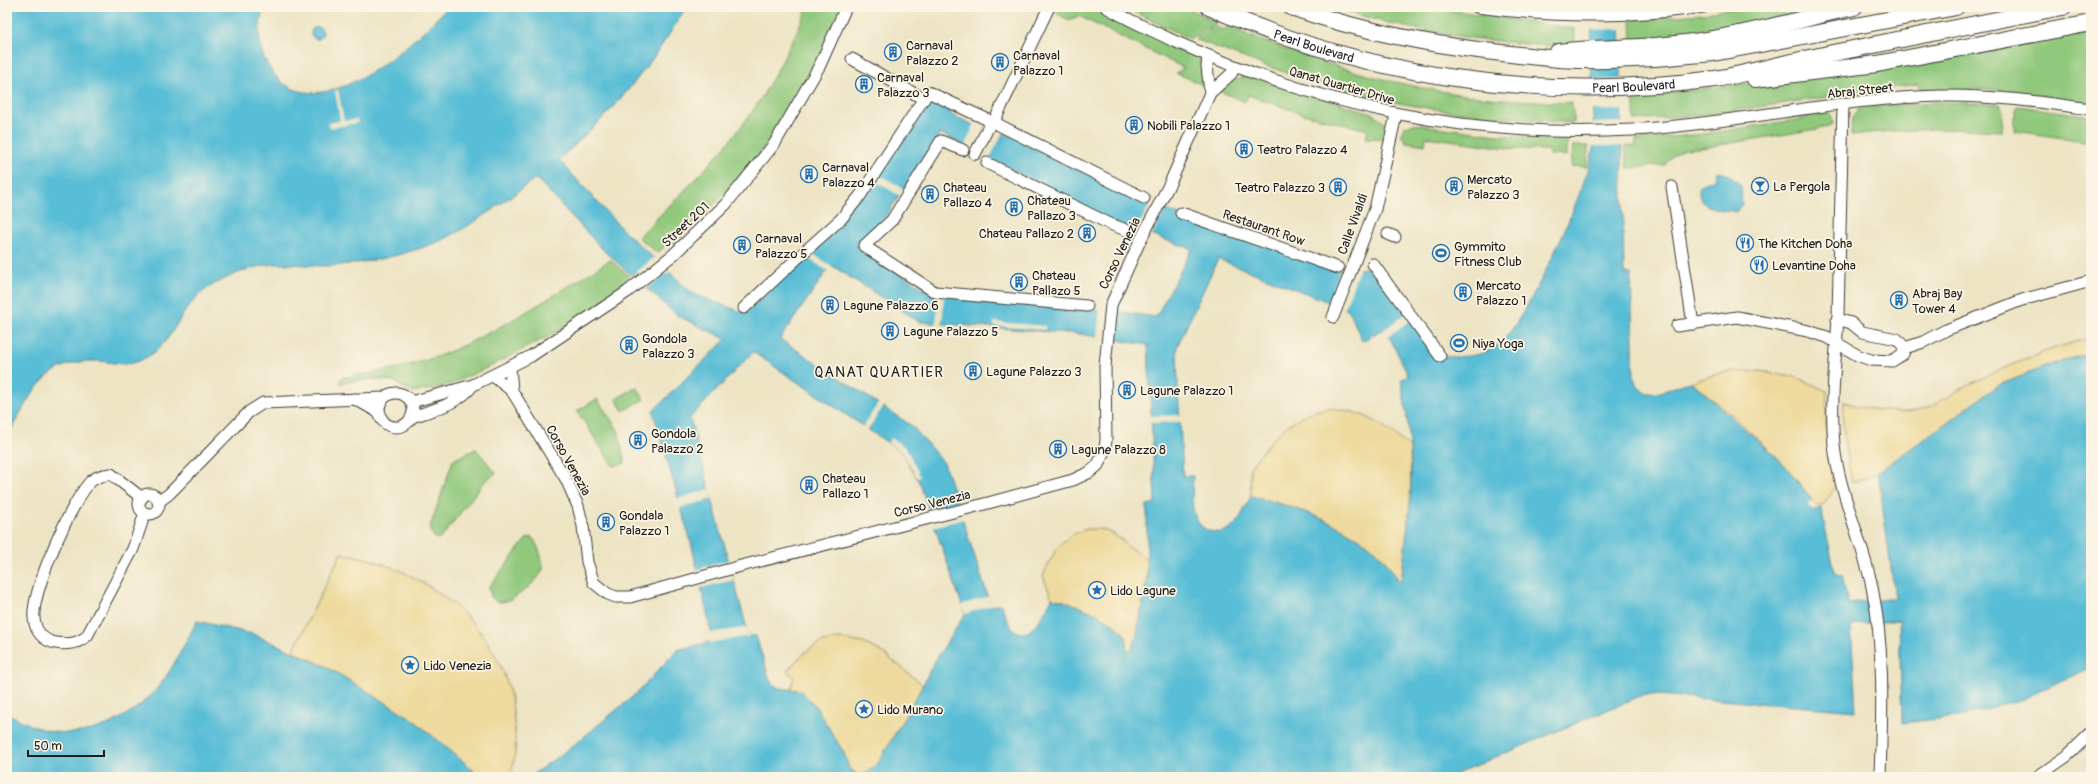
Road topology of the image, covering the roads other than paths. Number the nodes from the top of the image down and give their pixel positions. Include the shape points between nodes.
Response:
1 (1049, 7) edge
2 (1106, 7) edge
3 (1209, 7) edge
4 (1291, 7) edge
5 (1477, 7) edge
6 (1703, 7) edge
7 (1854, 7) edge
8 (1956, 7) edge
9 (2063, 7) edge
10 (843, 9) edge
11 (2091, 23) edge
12 (1629, 54) junction
13 (1208, 56) junction
14 (852, 59) dead end
15 (1235, 67) junction
16 (1716, 79) junction
17 (1210, 93) junction
18 (924, 100) junction
19 (1843, 105) junction
20 (2091, 109) edge
21 (1396, 115) junction
22 (993, 122) junction
23 (1584, 132) joint
24 (963, 150) dead end
25 (975, 154) dead end
26 (987, 162) dead end
27 (1672, 186) dead end
28 (1144, 198) dead end
29 (1181, 213) dead end
30 (1126, 230) dead end
31 (1373, 264) dead end
32 (1338, 268) dead end
33 (2091, 281) edge
34 (1087, 306) dead end
35 (744, 308) dead end
36 (1333, 317) dead end
37 (1837, 319) junction
38 (1693, 324) junction
39 (1677, 326) dead end
40 (1836, 341) junction
41 (1906, 348) junction
42 (1440, 356) dead end
43 (510, 366) junction
44 (493, 376) junction
45 (473, 385) junction
46 (512, 391) junction
47 (384, 398) junction
48 (355, 399) junction
49 (411, 402) junction
50 (380, 413) junction
51 (412, 417) junction
52 (142, 498) junction
53 (158, 502) junction
54 (145, 513) junction
55 (2091, 733) edge
56 (1880, 777) edge
57 (2037, 777) edge

1 - 22 street
2 - 13 street, Qanat Quartier Drive
3 - 16 main road, Pearl Boulevard via 1268,32 1328,52 1452,79 1539,88 1632,86
4 - 12 main road, Pearl Boulevard via 1346,24 1426,43 1531,56
5 - 6 street via 1520,13 1583,15 1630,14
7 - 12 main road
8 - 12 main road, Pearl Boulevard via 1713,52
9 - 16 main road, Pearl Boulevard
10 - 43 street, Street 201 via 820,65 776,143 726,204 674,254 627,292 548,346
11 - 16 main road via 1870,65 1740,80
13 - 15 street, Qanat Quartier Drive
13 - 17 street
14 - 18 street
15 - 17 street, Corso Venezia
15 - 21 street, Qanat Quartier Drive via 1337,100
17 - 46 street, Corso Venezia via 1170,184 1113,300 1107,326 1104,451 1098,465 1073,480 630,597 616,598 594,583 587,562 578,506 566,479
18 - 22 street via 928,92
18 - 35 street via 860,196 841,219
19 - 20 street, Abraj Street via 1939,96 2008,98
19 - 23 street, Abraj Street via 1705,124
19 - 37 street via 1842,229
21 - 23 street, Qanat Quartier Drive via 1491,128 1537,132
21 - 36 street, Calle Vivaldi via 1375,209
22 - 25 street
22 - 28 street
24 - 34 street via 941,140 892,220 864,246 935,292
26 - 30 street
27 - 38 street
29 - 32 street, Restaurant Row
31 - 42 street
33 - 41 street via 2022,300
37 - 40 street
37 - 41 street via 1851,323 1862,332 1897,339
38 - 39 street
38 - 40 street via 1737,317 1808,331
40 - 41 street via 1857,355 1871,360 1892,361 1903,354
40 - 56 street via 1832,408 1835,448 1872,586 1880,638
43 - 44 street, Street 201
43 - 46 street, Corso Venezia
44 - 45 street, Street 201
44 - 46 street, Corso Venezia
45 - 49 street, Street 201
45 - 51 street, Street 201 via 458,399
47 - 48 street
47 - 49 street via 390,394 400,393
47 - 50 street
48 - 50 street
48 - 53 street via 270,402 257,406
49 - 51 street
50 - 51 street via 386,424 396,427 405,424
52 - 53 street via 146,495 152,496
52 - 54 street via 139,506
52 - 54 street via 111,474 97,477 85,489 49,557 40,584 34,618 37,630 43,638 64,644 80,641 87,636 133,549
53 - 54 street via 154,512
55 - 57 street via 2067,756

